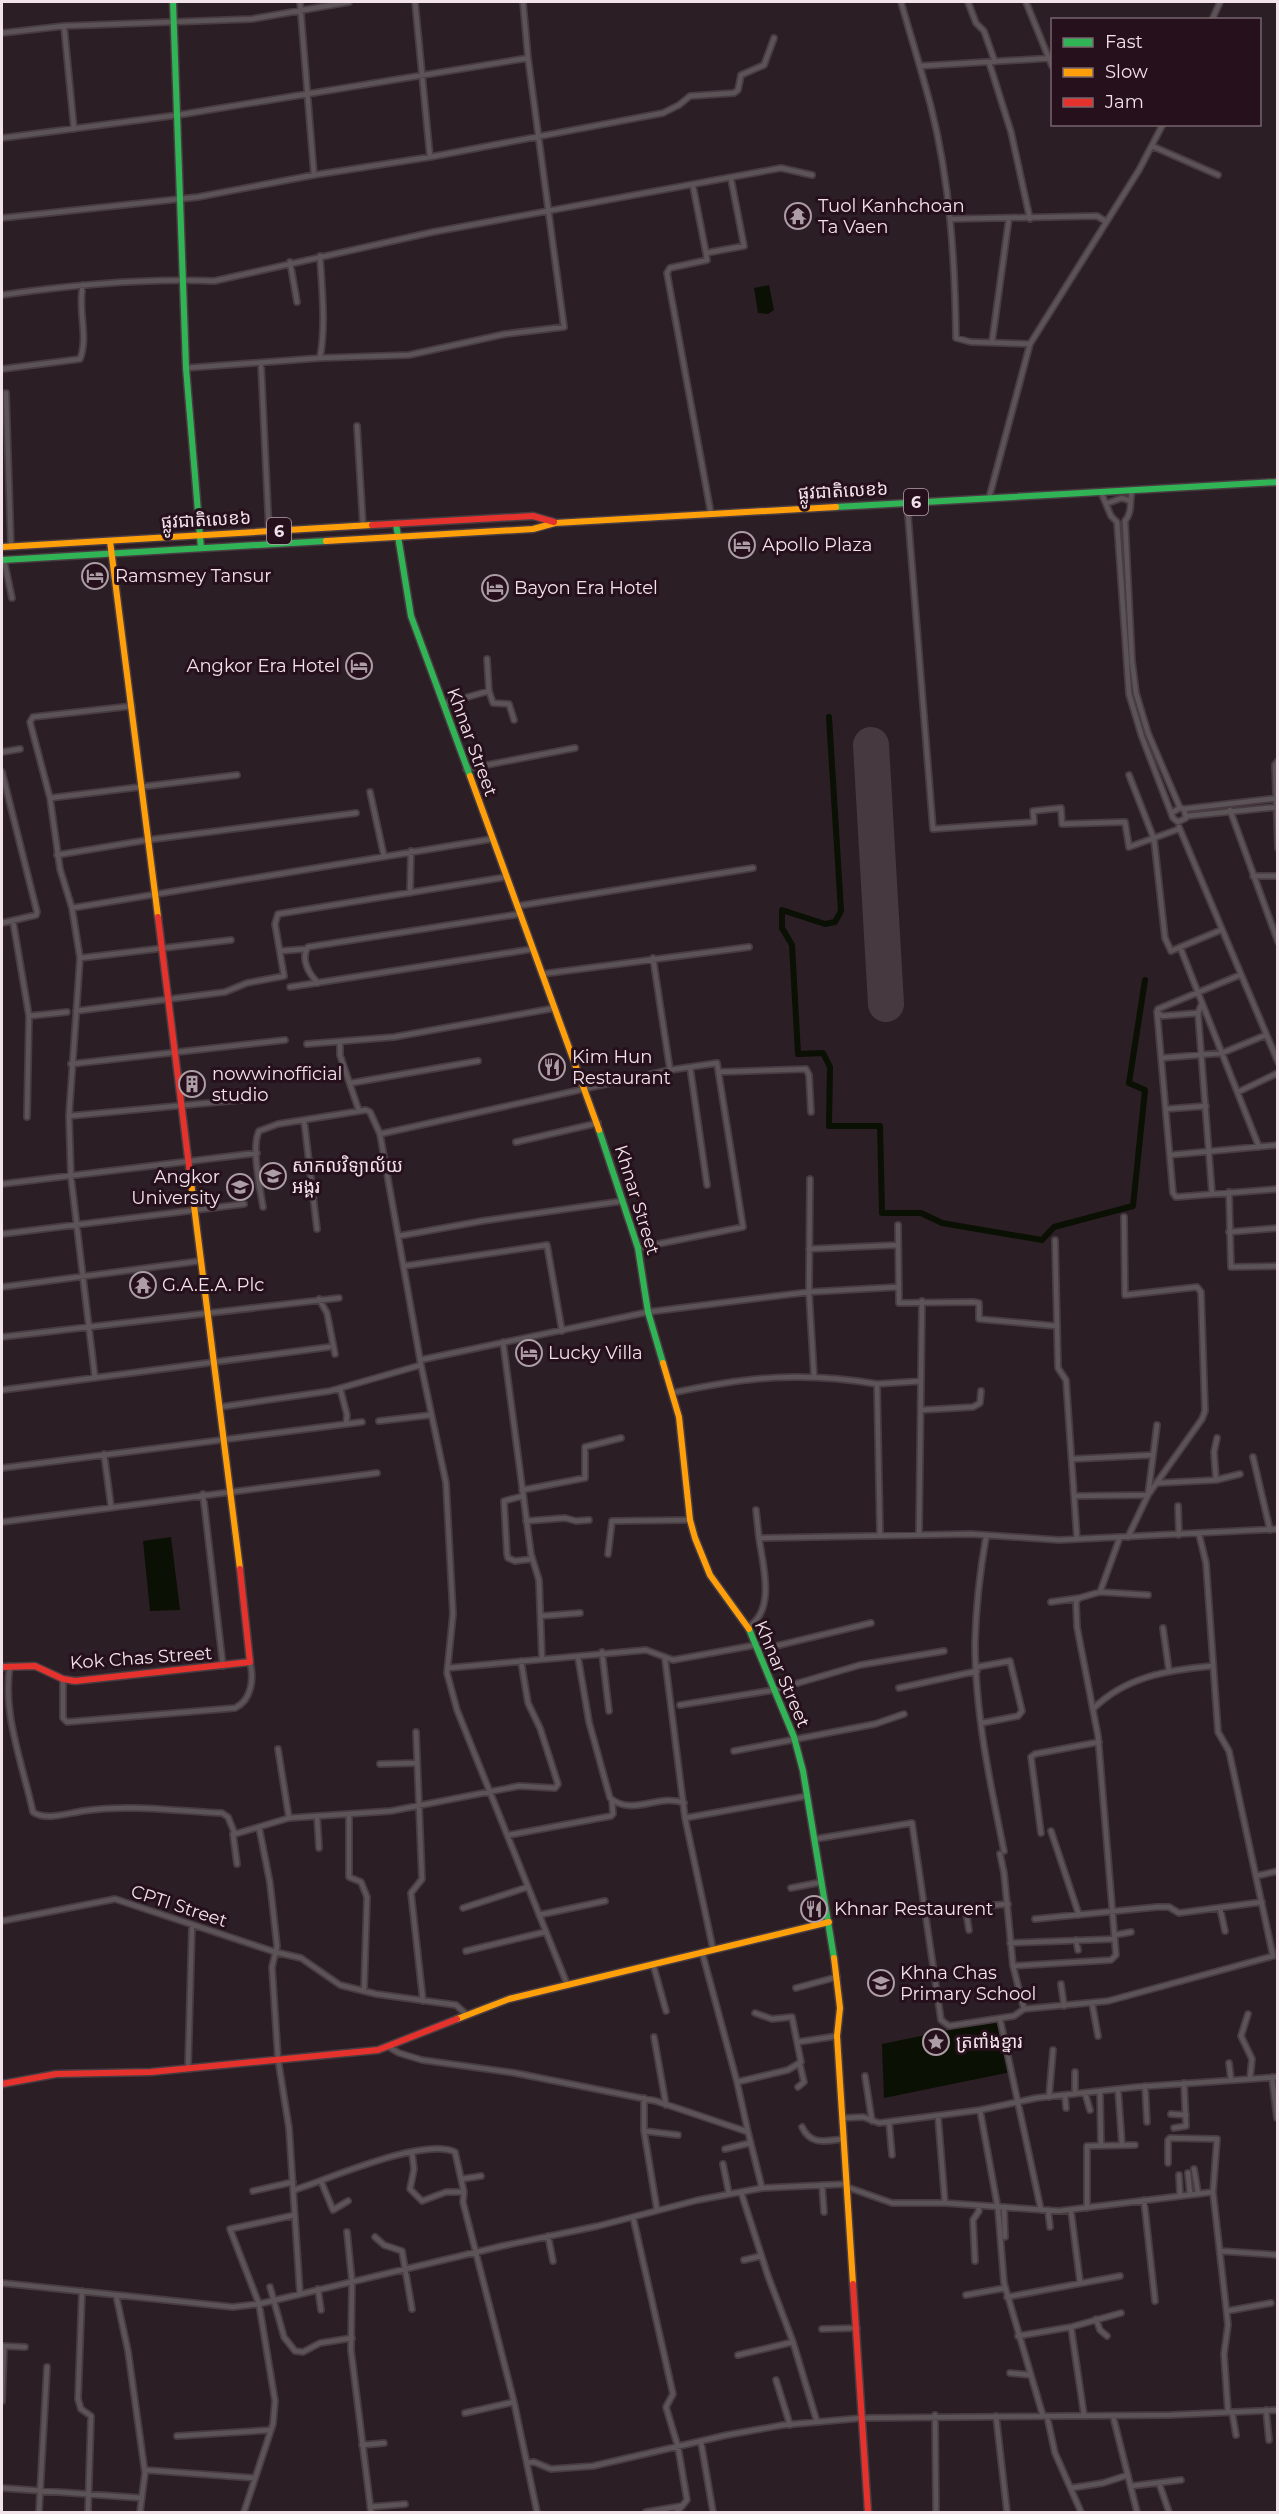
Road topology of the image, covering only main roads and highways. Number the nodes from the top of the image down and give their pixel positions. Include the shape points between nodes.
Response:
1 (173, 2) edge
2 (1278, 482) edge
3 (489, 519) junction
4 (555, 523) junction
5 (396, 524) junction
6 (489, 531) junction
7 (200, 536) junction
8 (397, 537) junction
9 (111, 541) junction
10 (2, 547) edge
11 (201, 548) junction
12 (111, 554) junction
13 (3, 560) edge
14 (2, 1667) edge
15 (829, 1922) junction
16 (2, 2084) edge
17 (868, 2512) edge

1 - 7 main road via 186,368
2 - 4 main road, ផ្លូវជាតិលេខ៦ / 6
3 - 4 main road, ផ្លូវជាតិលេខ៦ / 6 via 533,516
3 - 5 main road, ផ្លូវជាតិលេខ៦ / 6
3 - 6 main road
4 - 6 main road, ផ្លូវជាតិលេខ៦ / 6 via 533,529
5 - 7 main road, ផ្លូវជាតិលេខ៦ / 6
5 - 8 main road, Khnar Street
6 - 8 main road, ផ្លូវជាតិលេខ៦ / 6
7 - 9 main road, ផ្លូវជាតិលេខ៦ / 6
7 - 11 main road
8 - 11 main road, ផ្លូវជាតិលេខ៦ / 6
8 - 15 main road, Khnar Street via 411,616 586,1089 638,1248 648,1312 679,1417 690,1520 700,1555 748,1627 794,1740
9 - 10 main road, ផ្លូវជាតិលេខ៦ / 6
9 - 12 main road
11 - 12 main road, ផ្លូវជាតិលេខ៦ / 6
12 - 13 main road, ផ្លូវជាតិលេខ៦ / 6
12 - 14 main road, Kok Chas Street via 250,1662 75,1681 34,1666
15 - 16 main road via 509,1999 389,2047 188,2069 56,2074
15 - 17 main road, Khnar Street via 840,2008 837,2036

